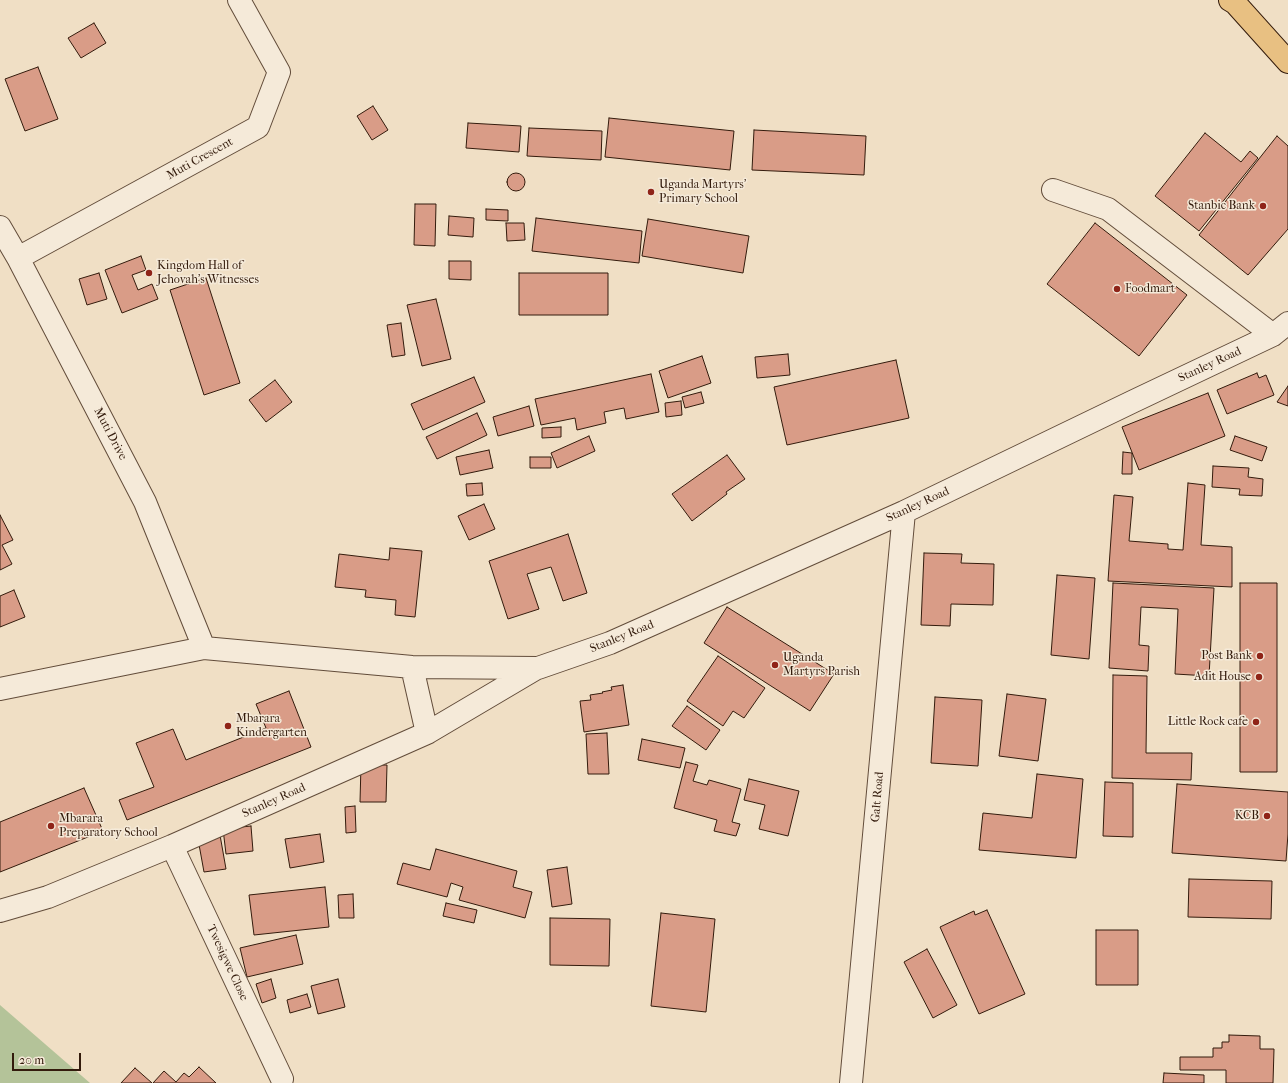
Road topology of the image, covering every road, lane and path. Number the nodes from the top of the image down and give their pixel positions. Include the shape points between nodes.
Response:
1 (238, 0) edge
2 (1234, 1) edge
3 (1288, 62) edge
4 (1053, 190) dead end
5 (0, 228) edge
6 (18, 258) junction
7 (1281, 329) edge
8 (904, 512) junction
9 (204, 648) junction
10 (412, 667) junction
11 (538, 668) junction
12 (0, 689) edge
13 (427, 733) junction
14 (172, 846) junction
15 (0, 911) edge
16 (282, 1079) dead end
17 (851, 1083) edge

1 - 6 street, Muti Crescent via 278,72 258,127
2 - 3 main road
4 - 7 street via 1108,208
5 - 6 street, Muti Drive
6 - 9 street, Muti Drive via 145,502
7 - 8 street, Stanley Road
8 - 11 street, Stanley Road via 610,643
8 - 17 street, Galt Road
9 - 10 street, Stanley Road
9 - 12 street, Stanley Road
10 - 11 street, Stanley Road
10 - 13 street
11 - 13 street, Stanley Road
13 - 14 street, Stanley Road
14 - 15 street, Stanley Road via 48,897
14 - 16 street, Twesigwe Close

